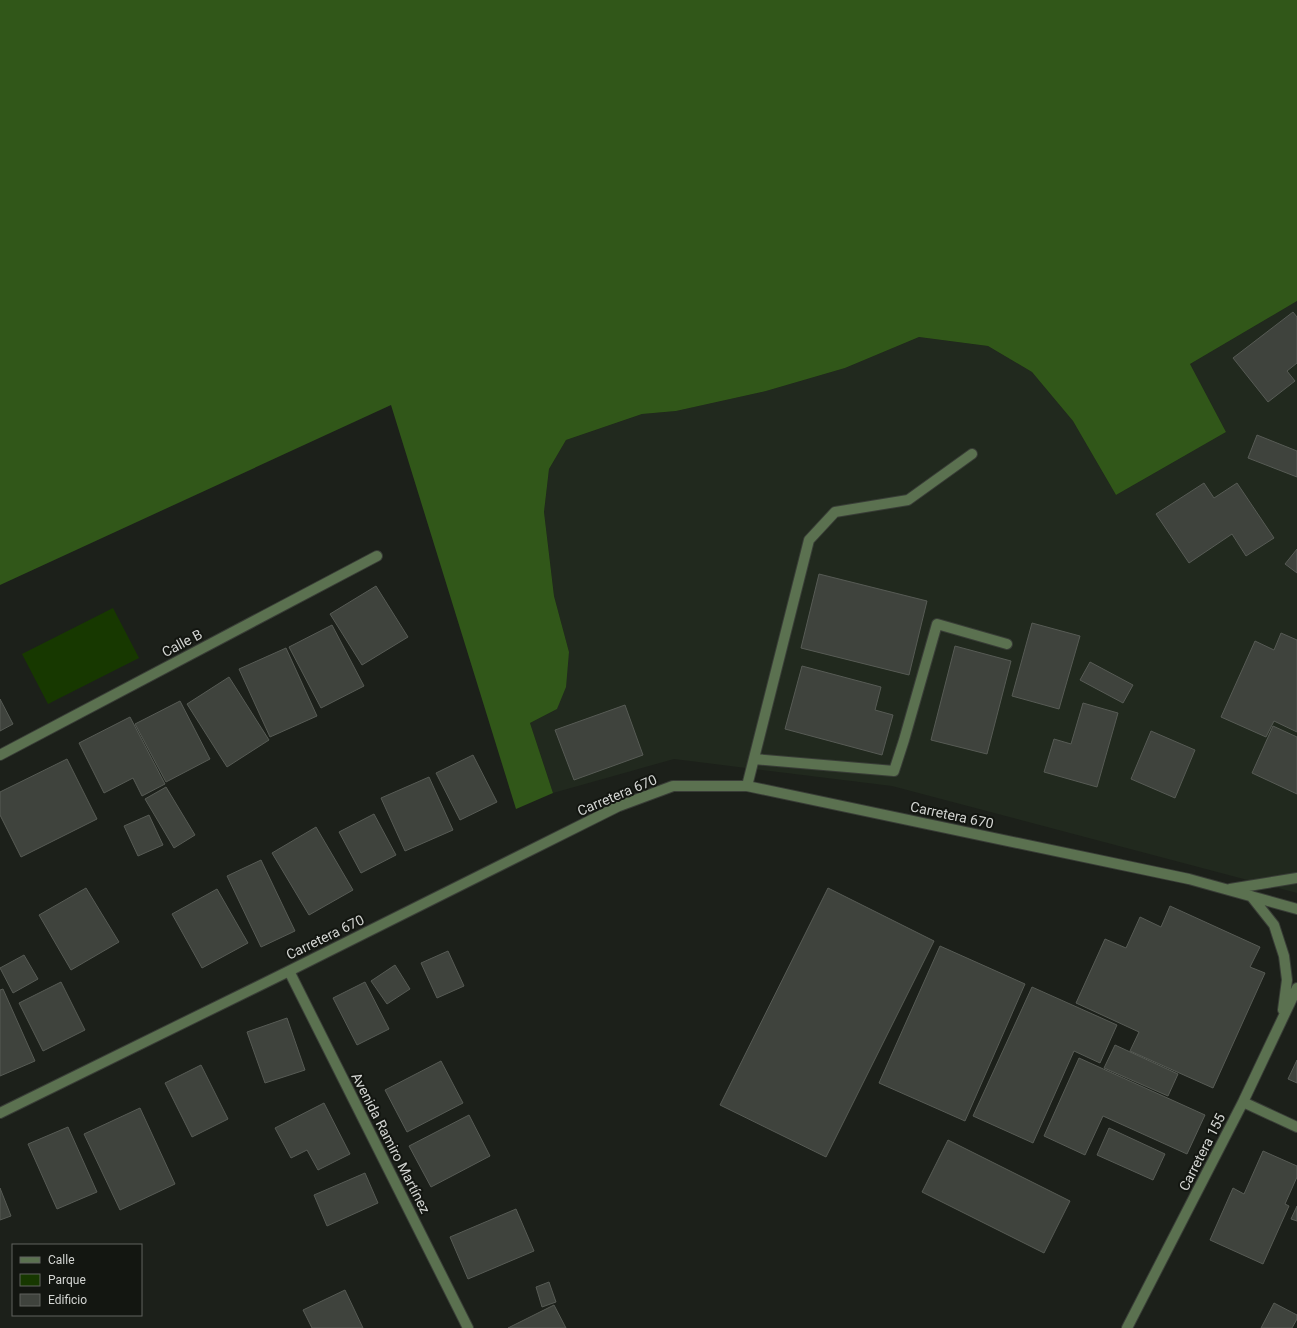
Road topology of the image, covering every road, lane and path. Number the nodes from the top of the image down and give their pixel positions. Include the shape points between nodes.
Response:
1 (972, 454) dead end
2 (377, 556) dead end
3 (1007, 644) dead end
4 (0, 755) edge
5 (754, 759) junction
6 (747, 786) junction
7 (1297, 878) edge
8 (1226, 890) junction
9 (1251, 896) junction
10 (1297, 909) edge
11 (289, 971) junction
12 (1297, 988) edge
13 (1282, 1020) junction
14 (1243, 1102) junction
15 (0, 1112) edge
16 (1297, 1127) edge
17 (468, 1328) edge
18 (1127, 1328) edge

1 - 5 street via 908,500 835,512 809,540
2 - 4 street, Calle B
3 - 5 street via 937,624 894,770
5 - 6 street
6 - 8 street, Carretera 670 via 1182,877
6 - 11 street, Carretera 670 via 673,786 619,806
7 - 8 street
8 - 9 street, Carretera 670
9 - 10 street, Carretera 670
9 - 13 street via 1274,925 1284,956 1287,980
11 - 15 street, Carretera 670
11 - 17 street, Avenida Ramiro Martínez
12 - 13 street, Carretera 155
13 - 14 street, Carretera 155
14 - 16 street
14 - 18 street, Carretera 155

